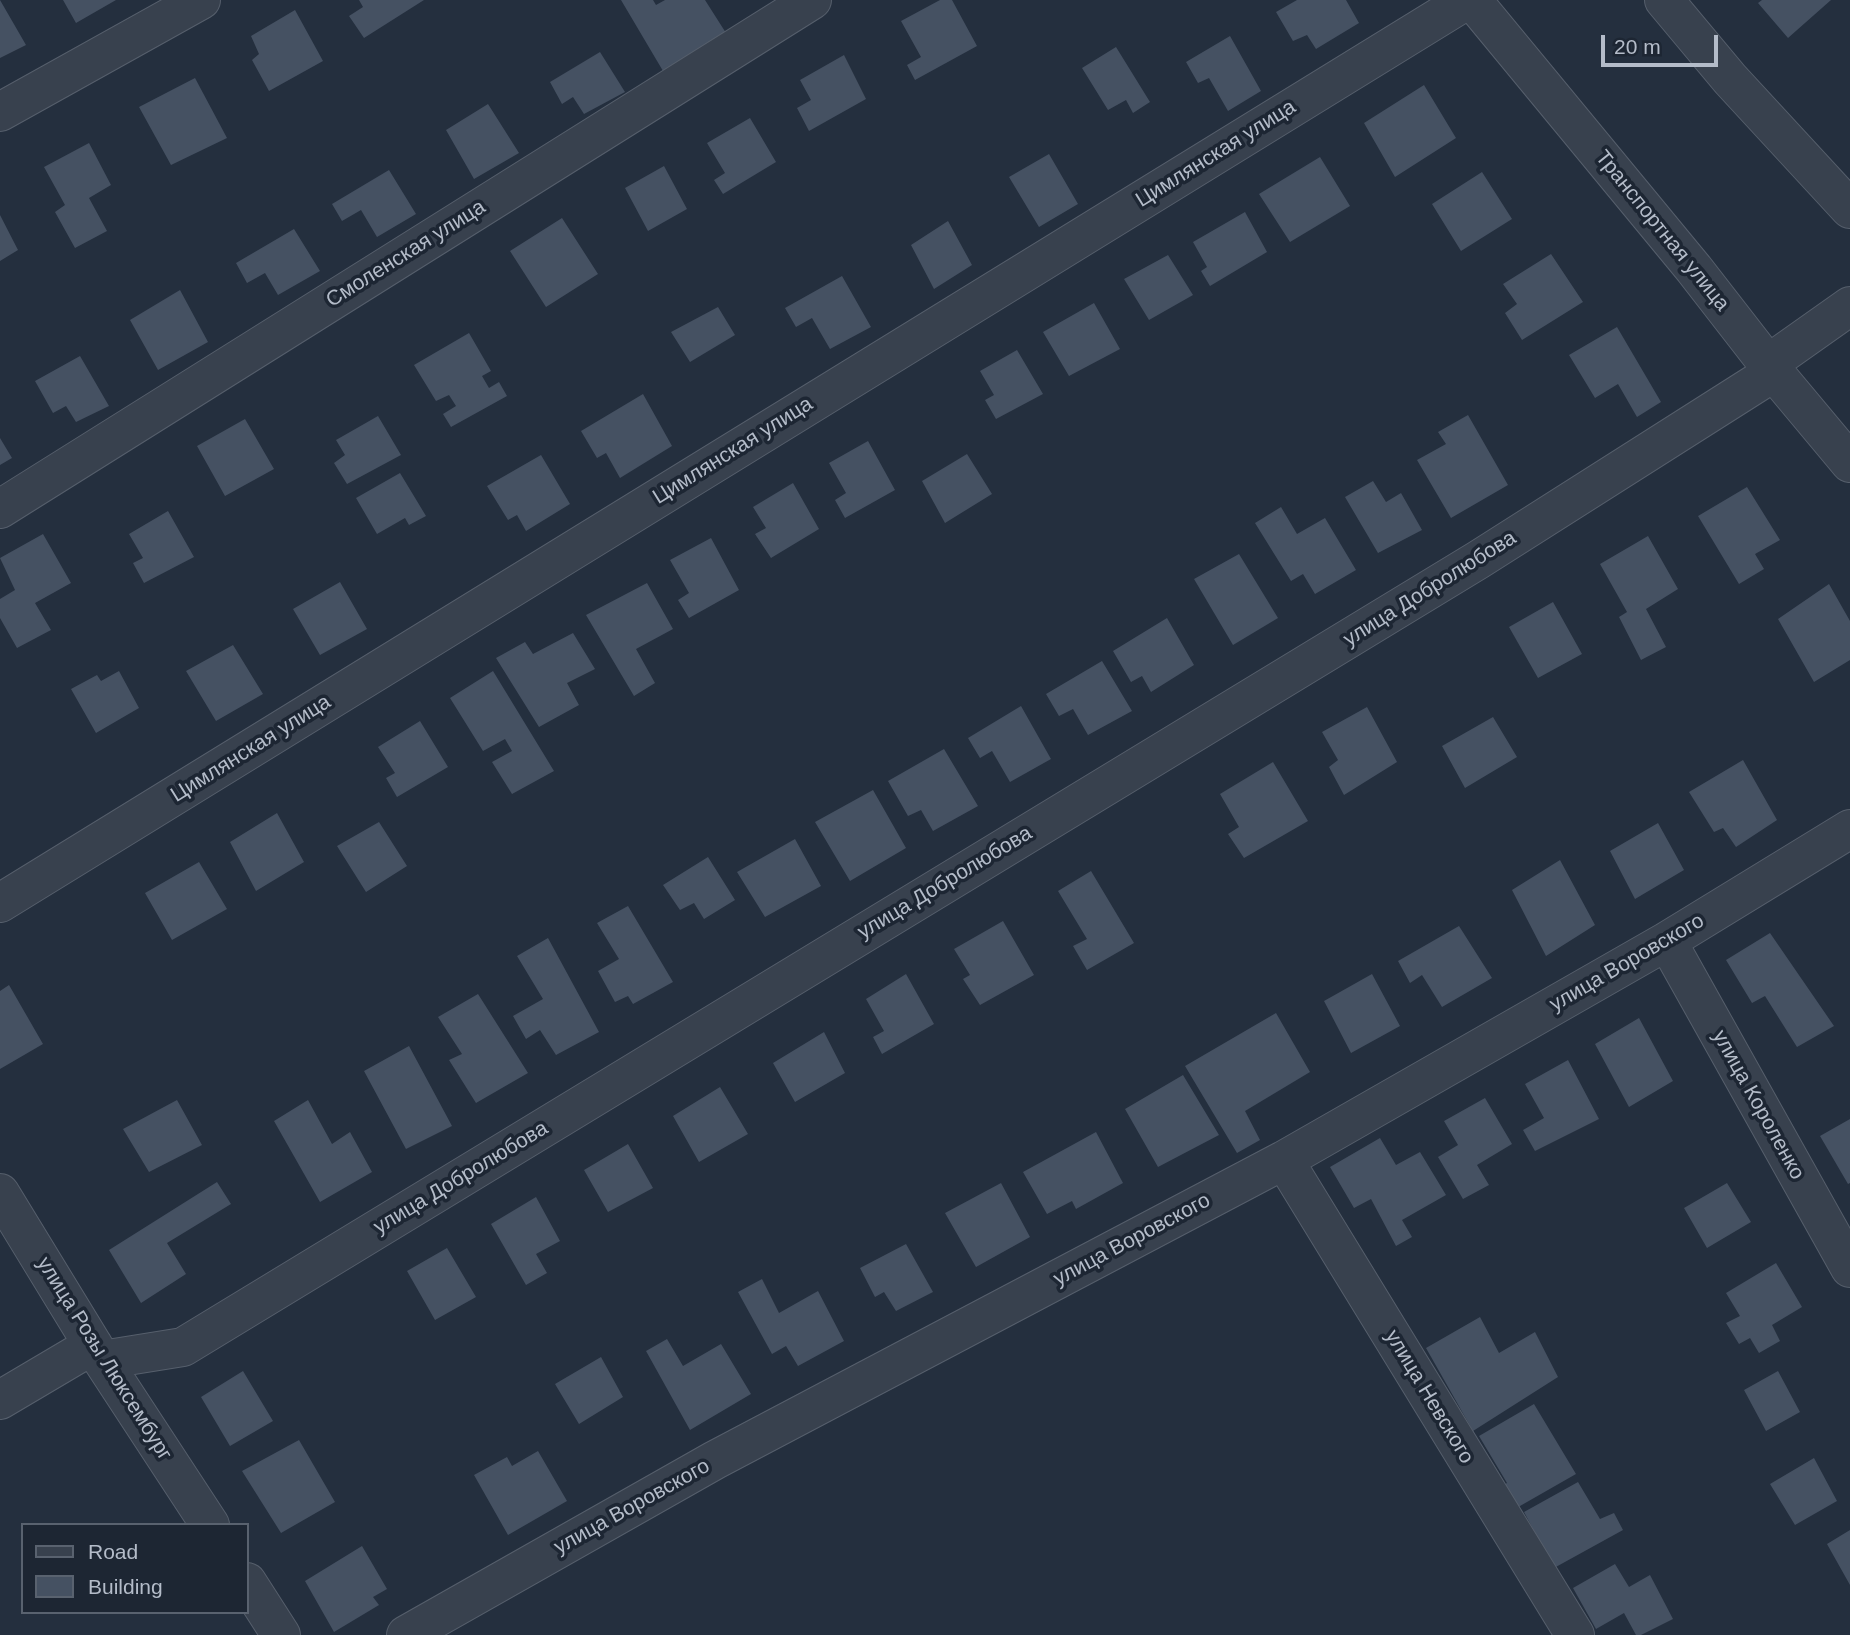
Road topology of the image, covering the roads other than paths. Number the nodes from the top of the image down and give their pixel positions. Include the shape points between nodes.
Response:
1 (201, 0) edge
2 (812, 0) edge
3 (1469, 0) edge
4 (1664, 0) edge
5 (0, 112) edge
6 (1850, 209) edge
7 (1850, 306) edge
8 (1771, 368) junction
9 (1850, 463) edge
10 (0, 509) edge
11 (1850, 829) edge
12 (0, 903) edge
13 (1667, 941) junction
14 (1284, 1160) junction
15 (0, 1193) edge
16 (1850, 1268) edge
17 (98, 1353) junction
18 (0, 1400) edge
19 (209, 1523) edge
20 (248, 1584) edge
21 (408, 1634) edge
22 (281, 1635) edge
23 (1575, 1635) edge

1 - 5 street
2 - 10 street, Смоленская улица
3 - 8 street, Транспортная улица
3 - 12 street, Цимлянская улица
4 - 6 street
7 - 8 street, улица Добролюбова
8 - 9 street, Транспортная улица
8 - 17 street, улица Добролюбова via 1478,560 183,1347
11 - 13 street, улица Воровского
13 - 14 street, улица Воровского
13 - 16 street, улица Короленко
14 - 21 street, улица Воровского via 715,1460
14 - 23 street, улица Невского
15 - 17 street, улица Розы Люксембург
17 - 18 street
17 - 19 street, улица Розы Люксембург
20 - 22 street

